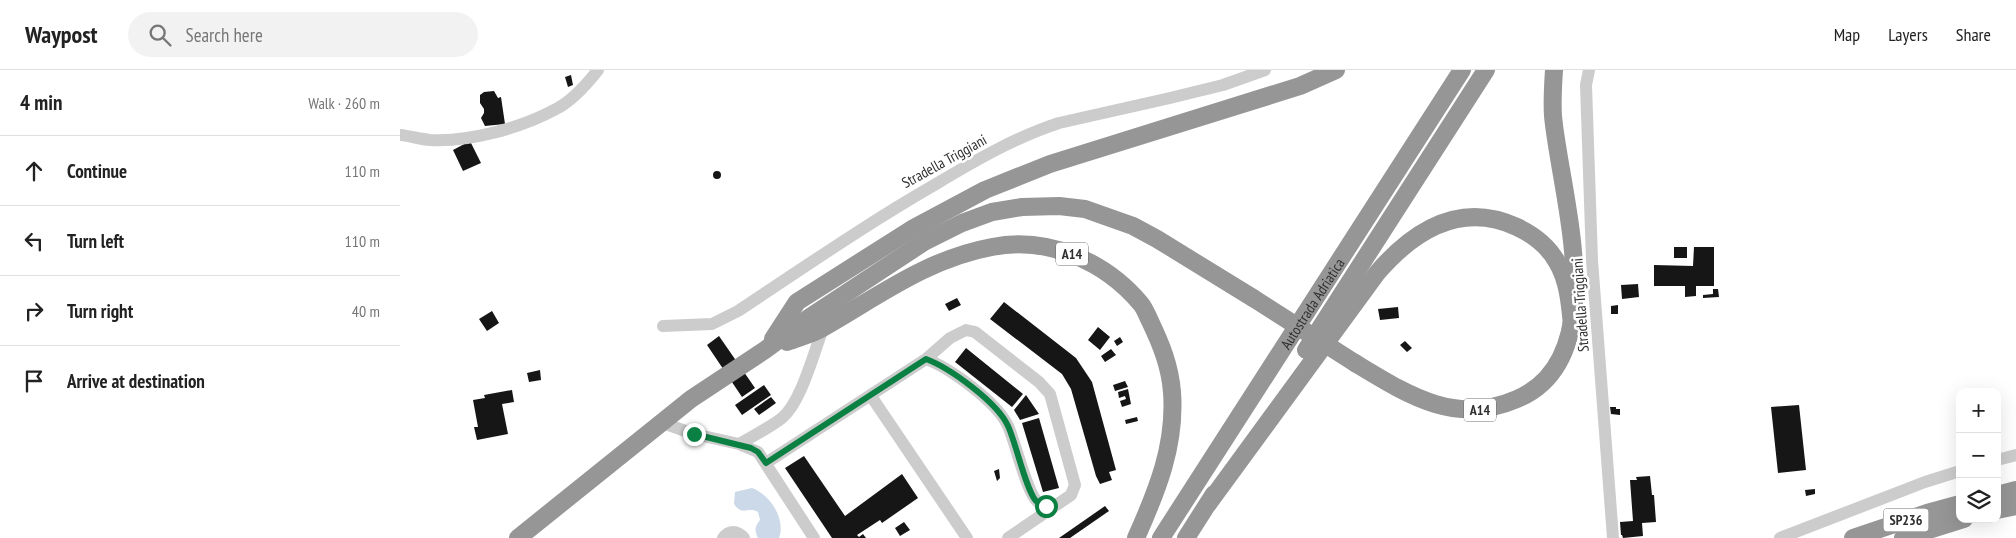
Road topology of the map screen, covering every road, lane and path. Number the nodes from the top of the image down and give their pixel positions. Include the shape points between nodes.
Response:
1 (598, 70) edge
2 (1265, 70) edge
3 (1336, 70) edge
4 (1462, 70) edge
5 (1486, 70) edge
6 (1554, 70) edge
7 (1589, 70) edge
8 (400, 135) edge
9 (1572, 324) junction
10 (663, 326) dead end
11 (824, 326) junction
12 (765, 350) junction
13 (926, 359) junction
14 (871, 396) junction
15 (660, 422) junction
16 (739, 444) junction
17 (2016, 455) edge
18 (2001, 459) edge
19 (766, 463) junction
20 (1956, 473) edge
21 (2016, 490) edge
22 (2001, 494) edge
23 (1208, 504) junction
24 (1956, 505) edge
25 (2016, 506) edge
26 (1050, 508) junction
27 (2001, 509) edge
28 (1956, 521) edge
29 (518, 538) edge
30 (723, 538) edge
31 (744, 538) edge
32 (814, 538) edge
33 (967, 538) edge
34 (1008, 538) edge
35 (1136, 538) edge
36 (1161, 538) edge
37 (1186, 538) edge
38 (1613, 538) edge
39 (1780, 538) edge
40 (1853, 538) edge
41 (1903, 538) edge

1 - 8 street via 558,109 525,123 455,139 429,140
2 - 10 street, Stradella Triggiani via 1223,85 1035,131 884,214 738,312 712,324
3 - 12 highway via 1300,86 1075,156 985,190 912,229 797,302
4 - 36 highway, Autostrada Adriatica
5 - 23 highway, Autostrada Adriatica / A14
6 - 9 highway, A14 via 1553,115 1574,271
7 - 38 street, Stradella Triggiani via 1586,85 1592,260
9 - 12 highway, A14, bridge via 1565,351 1553,371 1524,396 1489,409 1471,411 1434,404 1402,392 1184,254 1133,226 1085,209 1022,207 992,212 924,242
9 - 23 highway, A14 via 1564,277 1557,262 1541,241 1524,230 1491,217 1452,219 1422,233 1391,256 1377,273
11 - 12 highway, A14
11 - 16 street via 791,408 782,418
11 - 35 highway, A14 via 887,288 936,264 994,246 1026,244 1058,249 1096,265 1142,305 1169,368 1172,394 1169,446 1158,490
12 - 15 highway
13 - 14 street
13 - 26 street via 956,374 999,412 1010,431 1029,488 1036,501
13 - 26 street via 950,338 966,330 974,332 1050,394 1075,485 1071,495
14 - 19 street
14 - 33 street
15 - 16 street
15 - 29 highway
16 - 19 street via 758,452
17 - 18 street
19 - 32 street
20 - 39 street
21 - 22 highway
23 - 37 highway, Autostrada Adriatica / A14
24 - 40 highway, SP236
25 - 27 highway
26 - 34 street
28 - 41 highway, SP236
30 - 31 street via 727,533 737,532

